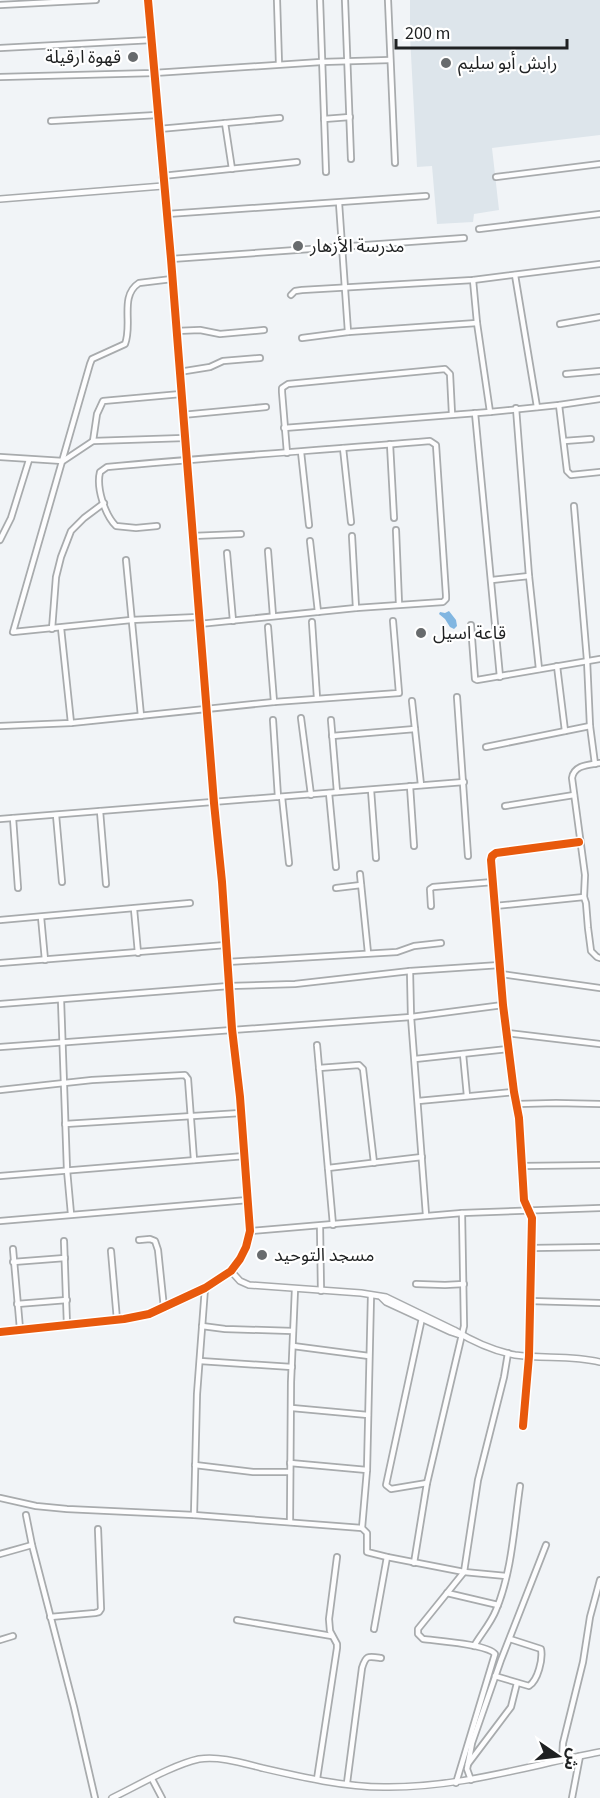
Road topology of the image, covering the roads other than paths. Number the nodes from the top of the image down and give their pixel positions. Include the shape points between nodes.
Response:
1 (96, 0) edge
2 (148, 0) edge
3 (277, 0) edge
4 (320, 0) edge
5 (345, 0) edge
6 (388, 0) edge
7 (0, 5) edge
8 (152, 40) junction
9 (0, 48) edge
10 (390, 60) junction
11 (348, 61) junction
12 (321, 62) junction
13 (279, 64) junction
14 (154, 74) junction
15 (0, 77) edge
16 (158, 115) junction
17 (350, 117) junction
18 (280, 118) dead end
19 (324, 119) junction
20 (51, 121) dead end
21 (225, 123) junction
22 (159, 129) junction
23 (351, 159) dead end
24 (297, 162) dead end
25 (395, 163) dead end
26 (600, 164) edge
27 (232, 169) junction
28 (326, 172) dead end
29 (162, 176) junction
30 (496, 177) dead end
31 (163, 186) junction
32 (426, 196) dead end
33 (0, 199) edge
34 (339, 203) junction
35 (167, 214) junction
36 (600, 214) edge
37 (479, 229) dead end
38 (464, 238) dead end
39 (342, 247) junction
40 (171, 259) junction
41 (600, 264) edge
42 (515, 275) junction
43 (172, 279) junction
44 (473, 280) junction
45 (345, 288) junction
46 (291, 295) dead end
47 (600, 317) edge
48 (477, 323) junction
49 (560, 324) dead end
50 (264, 330) dead end
51 (176, 331) junction
52 (348, 332) junction
53 (302, 338) dead end
54 (260, 358) dead end
55 (600, 371) edge
56 (179, 372) junction
57 (566, 374) dead end
58 (181, 394) junction
59 (600, 399) edge
60 (560, 405) junction
61 (266, 407) dead end
62 (537, 407) junction
63 (516, 408) junction
64 (490, 412) junction
65 (475, 413) junction
66 (452, 414) junction
67 (182, 415) junction
68 (285, 428) junction
69 (184, 438) junction
70 (591, 439) dead end
71 (93, 441) junction
72 (564, 441) junction
73 (390, 444) junction
74 (343, 448) junction
75 (301, 452) junction
76 (287, 453) junction
77 (0, 457) edge
78 (28, 460) junction
79 (186, 460) junction
80 (63, 461) junction
81 (600, 472) edge
82 (104, 503) junction
83 (574, 506) dead end
84 (394, 518) dead end
85 (351, 522) dead end
86 (309, 525) dead end
87 (158, 526) dead end
88 (396, 530) dead end
89 (241, 534) dead end
90 (192, 536) junction
91 (352, 536) dead end
92 (0, 540) edge
93 (310, 541) dead end
94 (268, 551) dead end
95 (227, 553) dead end
96 (126, 560) dead end
97 (530, 576) junction
98 (492, 580) junction
99 (399, 604) junction
100 (356, 608) junction
101 (318, 612) junction
102 (198, 616) junction
103 (273, 616) junction
104 (131, 620) junction
105 (233, 621) junction
106 (312, 621) dead end
107 (393, 621) dead end
108 (199, 624) junction
109 (471, 626) dead end
110 (268, 627) dead end
111 (61, 628) junction
112 (52, 629) junction
113 (600, 659) edge
114 (587, 660) junction
115 (557, 666) junction
116 (539, 669) junction
117 (500, 677) junction
118 (457, 697) dead end
119 (317, 698) junction
120 (412, 701) dead end
121 (274, 702) junction
122 (206, 708) junction
123 (141, 716) junction
124 (301, 718) dead end
125 (273, 720) dead end
126 (331, 720) dead end
127 (71, 723) junction
128 (0, 726) edge
129 (590, 726) junction
130 (415, 729) junction
131 (565, 731) junction
132 (332, 736) junction
133 (486, 747) dead end
134 (598, 764) edge
135 (464, 782) junction
136 (421, 785) junction
137 (410, 786) junction
138 (371, 790) junction
139 (337, 792) junction
140 (329, 793) junction
141 (311, 795) junction
142 (574, 795) junction
143 (280, 797) junction
144 (214, 803) junction
145 (505, 806) dead end
146 (100, 811) junction
147 (56, 815) junction
148 (13, 818) junction
149 (0, 819) edge
150 (579, 842) junction
151 (414, 846) dead end
152 (468, 856) dead end
153 (376, 858) dead end
154 (289, 862) dead end
155 (336, 867) dead end
156 (360, 874) dead end
157 (62, 882) dead end
158 (493, 882) junction
159 (106, 884) dead end
160 (361, 885) junction
161 (18, 888) dead end
162 (336, 888) dead end
163 (584, 897) junction
164 (190, 903) dead end
165 (431, 906) dead end
166 (495, 906) junction
167 (135, 909) junction
168 (41, 917) junction
169 (0, 920) edge
170 (441, 943) dead end
171 (226, 945) junction
172 (138, 953) junction
173 (369, 954) junction
174 (600, 958) edge
175 (45, 960) junction
176 (227, 962) junction
177 (0, 963) edge
178 (501, 965) junction
179 (410, 971) junction
180 (501, 974) junction
181 (229, 986) junction
182 (600, 988) edge
183 (60, 1000) junction
184 (0, 1004) edge
185 (503, 1005) junction
186 (411, 1017) junction
187 (231, 1029) junction
188 (507, 1033) junction
189 (62, 1042) junction
190 (600, 1044) edge
191 (317, 1045) dead end
192 (0, 1047) edge
193 (508, 1049) junction
194 (463, 1054) junction
195 (415, 1059) junction
196 (319, 1068) junction
197 (63, 1083) junction
198 (0, 1090) edge
199 (514, 1092) junction
200 (467, 1096) junction
201 (418, 1101) junction
202 (518, 1104) junction
203 (600, 1104) edge
204 (241, 1113) junction
205 (191, 1116) junction
206 (65, 1124) junction
207 (244, 1156) junction
208 (422, 1158) junction
209 (194, 1160) junction
210 (374, 1163) junction
211 (522, 1166) junction
212 (600, 1166) edge
213 (328, 1168) junction
214 (67, 1170) junction
215 (0, 1176) edge
216 (248, 1200) junction
217 (600, 1208) edge
218 (527, 1210) junction
219 (462, 1213) junction
220 (71, 1214) junction
221 (426, 1215) junction
222 (0, 1221) edge
223 (333, 1225) junction
224 (320, 1226) junction
225 (250, 1231) junction
226 (139, 1240) dead end
227 (63, 1241) dead end
228 (600, 1247) edge
229 (531, 1248) junction
230 (13, 1249) dead end
231 (111, 1251) dead end
232 (64, 1258) junction
233 (14, 1262) junction
234 (231, 1271) junction
235 (416, 1284) dead end
236 (464, 1284) junction
237 (205, 1288) junction
238 (295, 1289) junction
239 (321, 1291) junction
240 (371, 1295) junction
241 (381, 1297) junction
242 (67, 1300) junction
243 (530, 1301) junction
244 (600, 1303) edge
245 (18, 1304) junction
246 (164, 1308) junction
247 (422, 1318) junction
248 (117, 1320) junction
249 (67, 1325) junction
250 (202, 1326) junction
251 (20, 1329) junction
252 (293, 1331) junction
253 (1, 1332) edge
254 (462, 1335) junction
255 (0, 1339) edge
256 (292, 1346) junction
257 (508, 1353) junction
258 (369, 1356) junction
259 (529, 1356) junction
260 (200, 1360) junction
261 (600, 1362) edge
262 (292, 1367) junction
263 (292, 1408) junction
264 (368, 1415) junction
265 (523, 1426) dead end
266 (290, 1463) junction
267 (195, 1465) junction
268 (367, 1470) junction
269 (290, 1472) junction
270 (427, 1483) junction
271 (520, 1486) dead end
272 (0, 1498) edge
273 (26, 1515) dead end
274 (195, 1515) junction
275 (290, 1522) junction
276 (362, 1528) junction
277 (98, 1529) dead end
278 (32, 1545) junction
279 (546, 1545) dead end
280 (0, 1554) edge
281 (337, 1557) dead end
282 (387, 1557) junction
283 (414, 1563) junction
284 (464, 1572) junction
285 (506, 1576) junction
286 (600, 1580) edge
287 (447, 1593) junction
288 (498, 1605) junction
289 (50, 1617) junction
290 (237, 1620) dead end
291 (374, 1629) dead end
292 (13, 1636) dead end
293 (332, 1636) junction
294 (510, 1639) junction
295 (0, 1640) edge
296 (474, 1646) junction
297 (381, 1658) dead end
298 (495, 1676) junction
299 (517, 1683) junction
300 (600, 1752) edge
301 (580, 1756) junction
302 (562, 1760) junction
303 (468, 1764) junction
304 (152, 1779) junction
305 (317, 1779) junction
306 (471, 1780) junction
307 (456, 1783) junction
308 (347, 1784) junction
309 (95, 1798) edge
310 (112, 1798) edge
311 (162, 1798) edge
312 (572, 1798) edge

1 - 7 street
2 - 8 street
3 - 13 street
4 - 12 street
5 - 11 street
6 - 10 street
8 - 9 street
8 - 14 street
10 - 11 street
10 - 25 street
11 - 12 street
11 - 17 street
12 - 13 street
12 - 19 street
13 - 14 street
14 - 15 street
14 - 16 street
16 - 20 street
16 - 22 street
17 - 19 street
17 - 23 street
18 - 21 street
19 - 28 street
21 - 22 street
21 - 27 street
22 - 29 street
24 - 27 street
26 - 30 street
27 - 29 street
29 - 31 street
31 - 33 street
31 - 35 street
32 - 34 street
34 - 35 street
34 - 39 street
35 - 40 street
36 - 37 street
38 - 39 street
39 - 40 street
39 - 45 street
40 - 43 street
41 - 42 street
42 - 44 street
42 - 62 street
43 - 51 street
43 - 80 street via 139,283 130,291 128,336 117,349 92,359
44 - 45 street
44 - 48 street
45 - 46 street via 294,291
45 - 52 street
47 - 49 street
48 - 52 street
48 - 64 street
50 - 51 street via 220,334
51 - 56 street
52 - 53 street
54 - 56 street via 223,361
55 - 57 street
56 - 58 street
58 - 67 street
58 - 71 street via 103,401
59 - 60 street
60 - 62 street
60 - 72 street
61 - 67 street
62 - 63 street
63 - 64 street
63 - 97 street
64 - 65 street
65 - 66 street
65 - 98 street
66 - 68 street
66 - 68 street via 450,374 440,369 288,384 282,388
67 - 69 street
68 - 76 street
69 - 71 street
69 - 79 street
70 - 72 street
71 - 80 street
72 - 81 street via 569,474
73 - 74 street
73 - 84 street
73 - 99 street via 430,441 436,445 446,591 443,602
74 - 75 street
74 - 85 street
75 - 76 street
75 - 86 street
76 - 79 street
77 - 78 street
78 - 80 street
78 - 92 street via 11,518
79 - 82 street via 107,467 98,480
79 - 90 street
80 - 112 street via 13,632
82 - 87 street via 116,526
82 - 112 street via 72,531 64,549 56,577
83 - 114 street
88 - 99 street
89 - 90 street
90 - 102 street
91 - 100 street
93 - 101 street
94 - 103 street
95 - 105 street
96 - 104 street
97 - 98 street
97 - 116 street
98 - 117 street
99 - 100 street
100 - 101 street
101 - 103 street
102 - 104 street
102 - 108 street
103 - 105 street
104 - 111 street
104 - 123 street
105 - 108 street
106 - 119 street
107 - 119 street via 399,693
108 - 122 street
109 - 117 street via 475,679
110 - 121 street
111 - 112 street
111 - 127 street
113 - 114 street
114 - 115 street
114 - 129 street
115 - 116 street
115 - 131 street
116 - 117 street
118 - 135 street
119 - 121 street
120 - 130 street
121 - 122 street
122 - 123 street
122 - 144 street
123 - 127 street
124 - 141 street
125 - 143 street
126 - 132 street
127 - 128 street
129 - 131 street
129 - 134 street
130 - 132 street
130 - 136 street
131 - 133 street
132 - 139 street
134 - 142 street via 573,771
135 - 136 street
135 - 152 street
136 - 137 street
137 - 138 street
137 - 151 street
138 - 139 street
138 - 153 street
139 - 140 street
140 - 141 street
140 - 155 street
141 - 143 street
142 - 145 street
142 - 150 street
143 - 144 street
143 - 154 street
144 - 146 street
144 - 171 street
146 - 147 street
146 - 159 street
147 - 148 street
147 - 157 street
148 - 149 street
148 - 161 street
150 - 158 street via 496,853 491,860
150 - 163 street
156 - 160 street
158 - 165 street via 430,889
158 - 166 street
160 - 162 street
160 - 173 street
163 - 166 street
163 - 174 street via 591,951
164 - 167 street
166 - 178 street
167 - 168 street
167 - 172 street
168 - 169 street
168 - 175 street
170 - 173 street
171 - 172 street
171 - 176 street
172 - 175 street
173 - 176 street
175 - 177 street
176 - 181 street
178 - 179 street
178 - 180 street
179 - 181 street via 295,984
179 - 186 street
180 - 182 street
180 - 185 street
181 - 183 street
181 - 187 street
183 - 184 street
183 - 189 street
185 - 186 street
185 - 188 street
186 - 187 street
186 - 195 street
187 - 189 street
187 - 204 street
188 - 190 street
188 - 193 street
189 - 192 street
189 - 197 street
191 - 196 street
193 - 194 street
193 - 199 street
194 - 195 street
194 - 200 street
195 - 201 street
196 - 210 street via 359,1065 363,1069
196 - 213 street
197 - 198 street
197 - 205 street via 185,1075
197 - 206 street
199 - 200 street
199 - 202 street
200 - 201 street
201 - 208 street
202 - 203 street
202 - 211 street
204 - 205 street
204 - 207 street
205 - 206 street
205 - 209 street
206 - 214 street
207 - 209 street
207 - 216 street
208 - 210 street
208 - 221 street
209 - 214 street
210 - 213 street
211 - 212 street
211 - 218 street
213 - 223 street
214 - 215 street
214 - 220 street
216 - 220 street
216 - 225 street
217 - 218 street
218 - 219 street
218 - 229 street via 532,1218
219 - 221 street
219 - 236 street
220 - 222 street
221 - 223 street
223 - 224 street
224 - 225 street
224 - 239 street
225 - 234 street via 246,1247
226 - 246 street via 150,1239 158,1250
227 - 232 street
228 - 229 street
229 - 243 street
230 - 233 street
231 - 248 street
232 - 233 street
232 - 242 street
233 - 245 street
234 - 237 street
234 - 238 street via 249,1285
235 - 236 street
236 - 254 street
237 - 246 street
237 - 250 street
238 - 239 street
238 - 252 street
239 - 240 street
240 - 241 street
240 - 258 street
241 - 247 street
241 - 254 street
242 - 245 street
242 - 249 street
243 - 244 street
243 - 259 street
245 - 251 street
246 - 248 street via 143,1317
247 - 254 street
247 - 270 street via 386,1485 391,1489
248 - 249 street
249 - 251 street
250 - 252 street
250 - 260 street
251 - 253 street
252 - 256 street
253 - 255 street
254 - 257 street
254 - 270 street
256 - 258 street
256 - 262 street
257 - 259 street
257 - 284 street via 478,1480
258 - 264 street
259 - 261 street
259 - 265 street
260 - 262 street
260 - 267 street
262 - 263 street
263 - 264 street
263 - 266 street
264 - 268 street
266 - 268 street
266 - 269 street
267 - 269 street
267 - 274 street
268 - 276 street
269 - 275 street
270 - 283 street
271 - 285 street
272 - 274 street via 68,1509
273 - 278 street
274 - 275 street
275 - 276 street
276 - 282 street via 367,1533 367,1552
277 - 289 street via 101,1609 95,1613
278 - 280 street
278 - 289 street
279 - 294 street
281 - 293 street via 328,1619
282 - 283 street
282 - 291 street
283 - 284 street
284 - 285 street
284 - 287 street
285 - 288 street
286 - 302 street
287 - 288 street
287 - 296 street via 418,1634 423,1639
288 - 296 street
289 - 309 street
290 - 293 street
292 - 295 street
293 - 305 street via 338,1648
294 - 298 street
294 - 299 street via 537,1646 542,1654 532,1684
296 - 307 street via 495,1654
297 - 308 street via 368,1657 362,1668
298 - 299 street
298 - 303 street
299 - 303 street via 511,1707
300 - 301 street
301 - 302 street
301 - 312 street
302 - 306 street
303 - 306 street
304 - 305 street via 194,1761 212,1758
304 - 310 street
304 - 311 street
305 - 308 street
306 - 307 street
307 - 308 street via 383,1787

